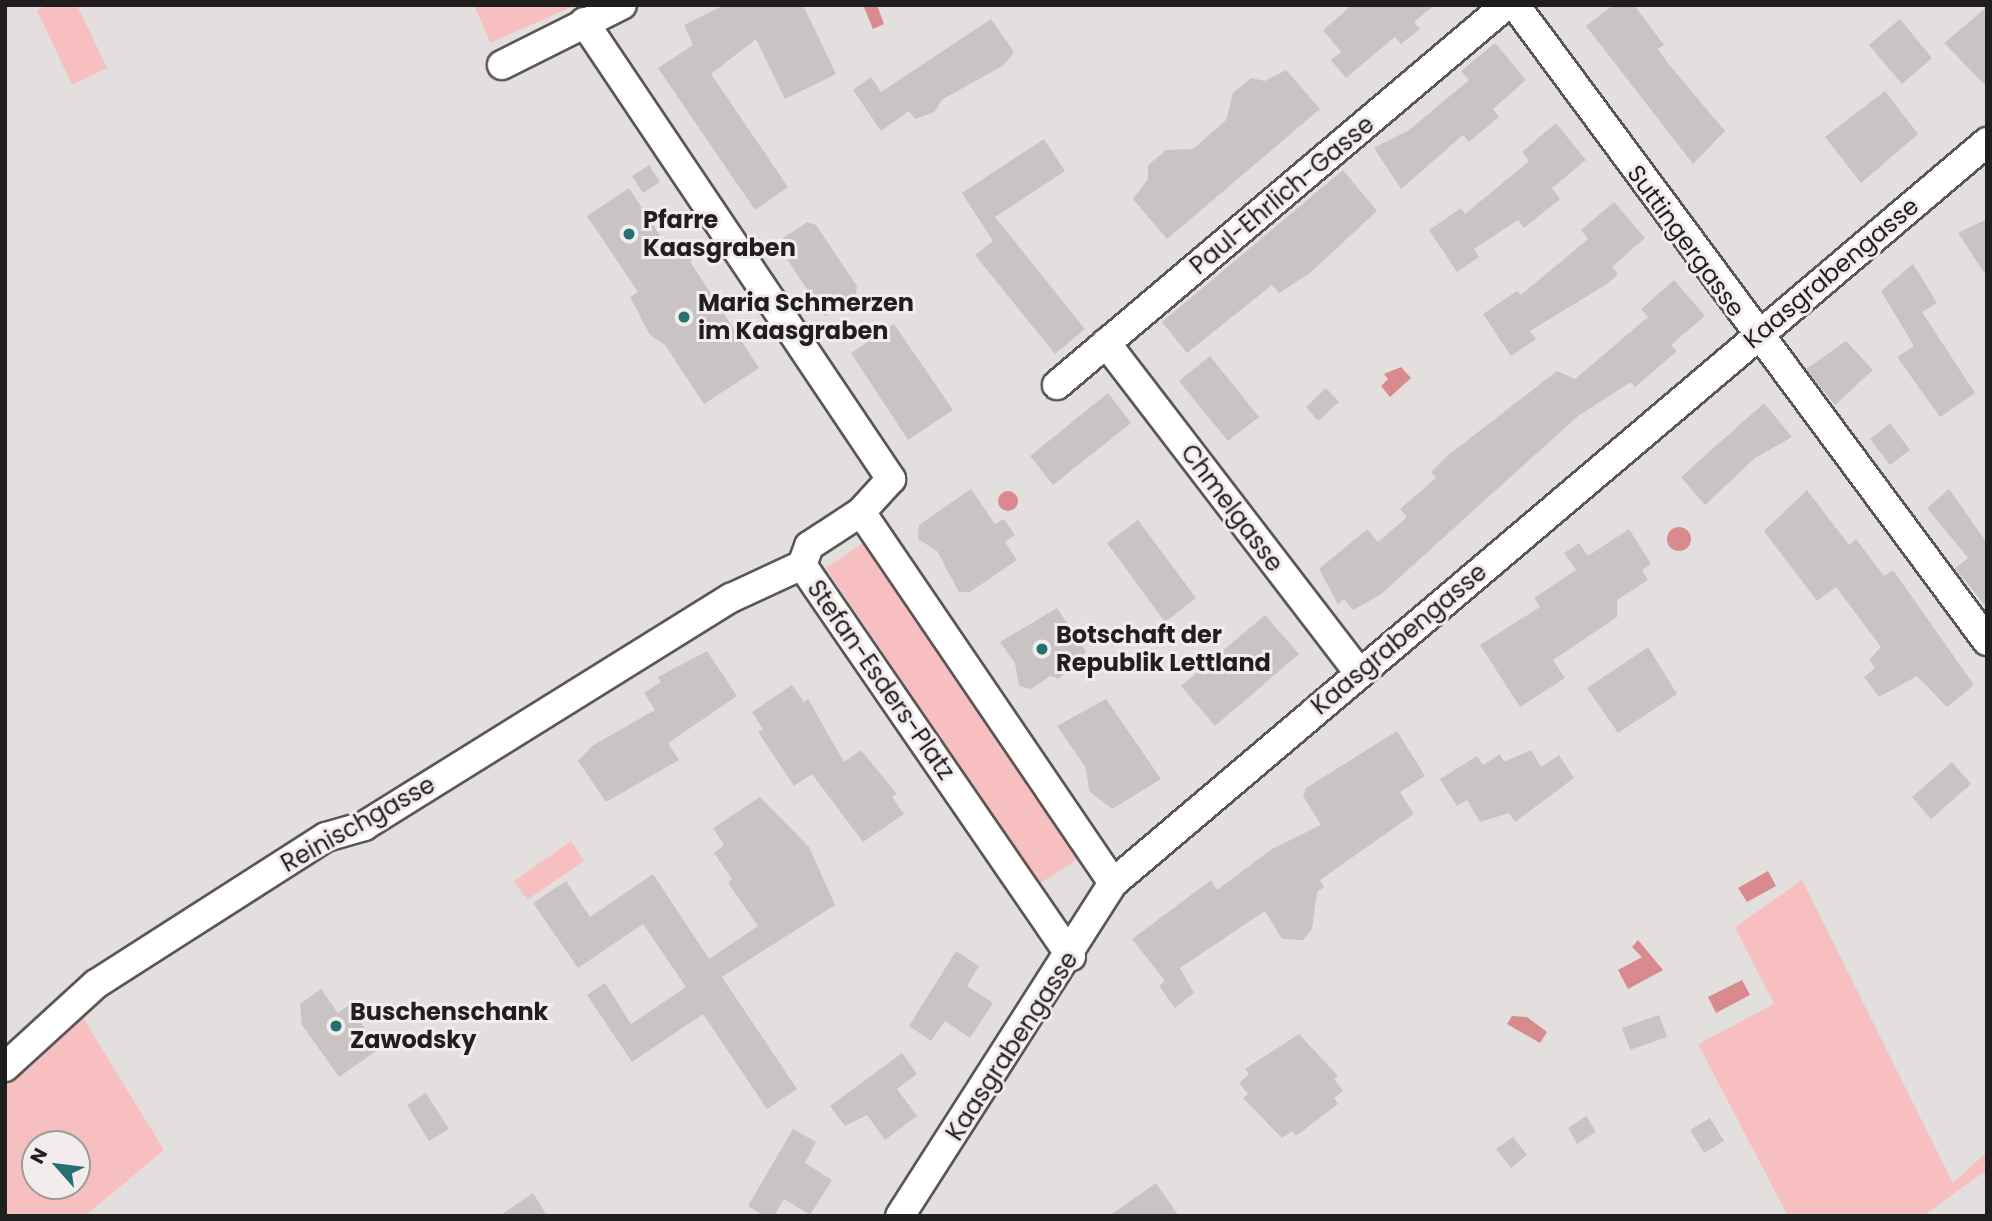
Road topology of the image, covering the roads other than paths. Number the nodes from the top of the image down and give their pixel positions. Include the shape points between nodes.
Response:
1 (622, 5) edge
2 (1506, 5) edge
3 (1515, 5) edge
4 (584, 22) junction
5 (502, 65) dead end
6 (1987, 142) edge
7 (1756, 337) junction
8 (1106, 343) junction
9 (1057, 384) dead end
10 (861, 512) junction
11 (802, 565) junction
12 (1987, 641) edge
13 (1359, 673) junction
14 (1113, 883) junction
15 (1071, 957) junction
16 (5, 1067) edge
17 (900, 1216) edge

1 - 4 street
2 - 8 street, Paul-Ehrlich-Gasse
3 - 7 street, Suttingergasse
4 - 5 street
4 - 10 street, Stefan-Esders-Platz via 891,479
6 - 7 street, Kaasgrabengasse
7 - 12 street, Suttingergasse
7 - 13 street, Kaasgrabengasse
8 - 9 street, Paul-Ehrlich-Gasse
8 - 13 street, Chmelgasse
10 - 11 street, Stefan-Esders-Platz via 809,546
10 - 14 street
11 - 15 street, Stefan-Esders-Platz
11 - 16 street, Reinischgasse via 731,598 364,826 326,837 96,984
13 - 14 street, Kaasgrabengasse
14 - 15 street, Kaasgrabengasse
15 - 17 street, Kaasgrabengasse

